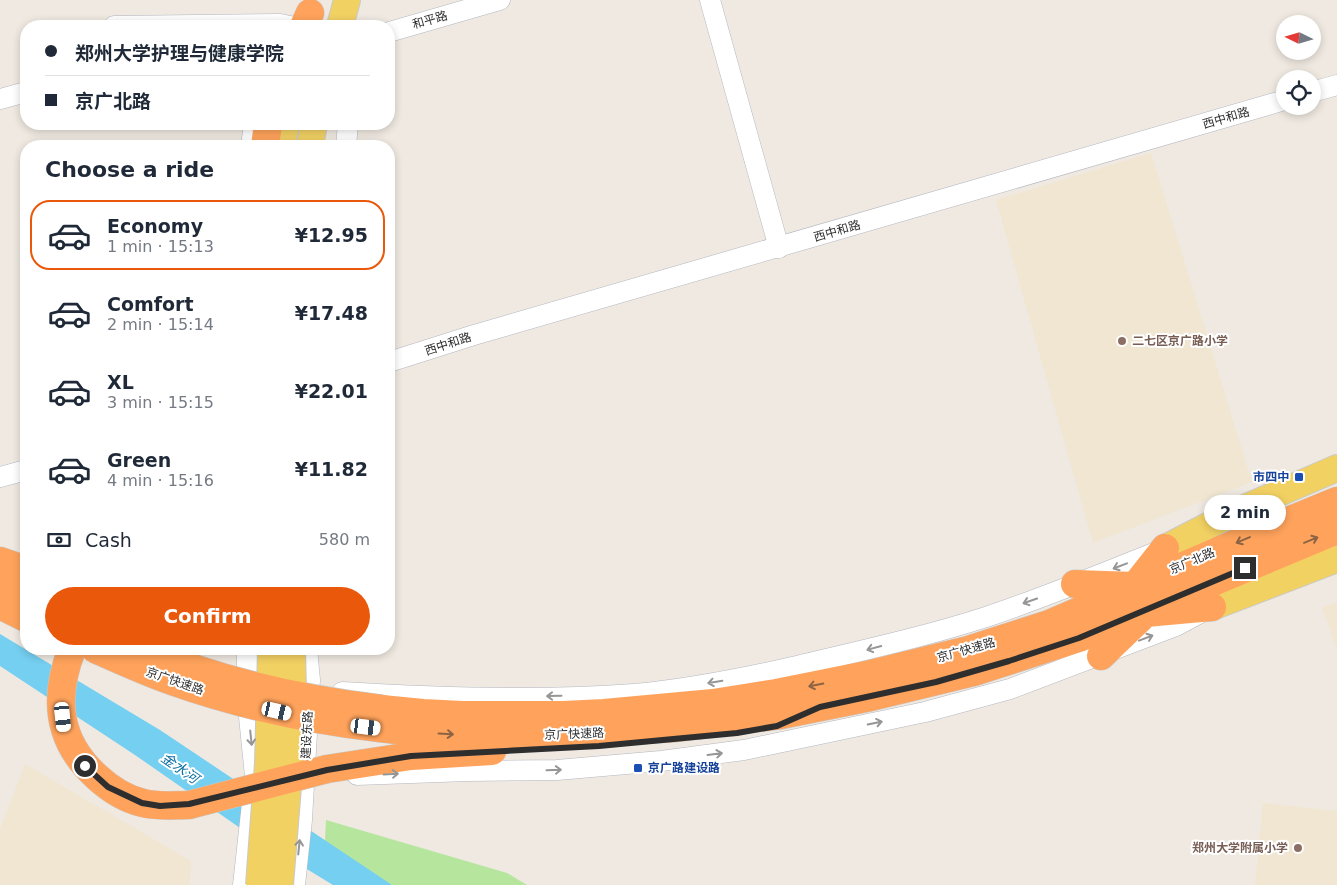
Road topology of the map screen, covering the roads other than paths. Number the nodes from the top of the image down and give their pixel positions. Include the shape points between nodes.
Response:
1 (500, 0) edge
2 (710, 0) edge
3 (395, 30) edge
4 (1337, 85) edge
5 (1321, 89) edge
6 (20, 94) edge
7 (0, 99) edge
8 (1276, 103) edge
9 (779, 248) junction
10 (395, 360) edge
11 (1337, 468) edge
12 (20, 472) edge
13 (0, 477) edge
14 (1337, 501) edge
15 (1337, 530) edge
16 (1165, 548) junction
17 (1337, 559) edge
18 (0, 562) edge
19 (20, 568) edge
20 (1075, 584) junction
21 (0, 585) edge
22 (1135, 586) junction
23 (20, 593) edge
24 (20, 601) edge
25 (0, 605) edge
26 (1212, 607) joint
27 (20, 615) edge
28 (1052, 635) junction
29 (70, 655) edge
30 (109, 655) edge
31 (136, 655) edge
32 (160, 655) edge
33 (247, 655) edge
34 (271, 655) edge
35 (305, 655) edge
36 (307, 655) edge
37 (1101, 656) joint
38 (248, 672) junction
39 (309, 684) junction
40 (247, 697) junction
41 (820, 707) junction
42 (304, 778) junction
43 (254, 779) junction
44 (291, 881) edge
45 (243, 885) edge
46 (259, 885) edge

1 - 3 street, 和平路
2 - 9 street
4 - 5 street
6 - 7 street
8 - 9 street, 西中和路
9 - 10 street, 西中和路
11 - 16 main road via 1235,512
12 - 13 street
14 -> 22 highway, 京广北路
28 -> 15 highway via 1079,638
16 -> 20 street
16 - 22 highway
17 - 26 main road
18 - 19 highway
20 - 22 highway
20 -> 39 street via 984,617 869,649 753,676 635,694 386,695
21 - 23 highway
21 - 24 street
22 - 28 highway, 京广北路
25 - 27 highway
37 -> 26 highway via 1146,613
28 -> 32 highway, 京广快速路, bridge via 994,642 930,660 776,693 672,708 564,715 433,714 341,704 235,681
28 - 41 highway, 京广快速路 via 1000,664 945,680
29 - 41 highway, bridge via 63,675 61,702 64,732 73,750 108,787 142,803 160,806 189,804 327,770 411,756 599,746 737,733 777,726
30 -> 41 highway, 京广快速路, bridge via 172,681 253,706 338,723 422,733 514,735 674,728 762,718
31 - 40 street
33 - 38 street
34 - 46 main road, bridge via 268,763
35 - 44 main road, bridge via 293,691
36 - 39 street, 建设东路
42 -> 37 street via 467,770 557,770 744,750 925,712 1010,689
38 - 39 street
38 - 40 street
39 - 42 street, 建设东路
40 -> 43 street
42 - 43 street
44 -> 42 street, 建设东路 via 302,820
43 - 45 street

